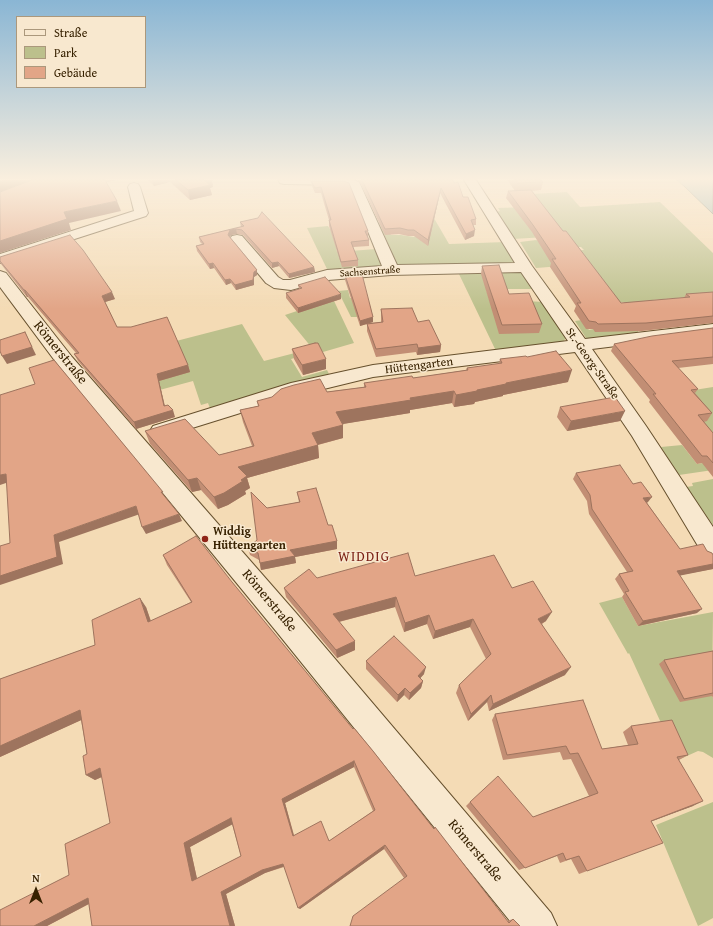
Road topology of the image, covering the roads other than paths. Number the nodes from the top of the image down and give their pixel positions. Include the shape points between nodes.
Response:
1 (110, 223) edge
2 (371, 223) edge
3 (498, 223) edge
4 (237, 239) dead end
5 (0, 259) edge
6 (526, 267) junction
7 (391, 270) junction
8 (0, 276) edge
9 (713, 329) edge
10 (579, 346) junction
11 (132, 440) junction
12 (713, 548) edge
13 (538, 926) edge

1 - 5 street
2 - 7 street
3 - 6 street, St.-Georg-Straße
4 - 7 street, Sachsenstraße via 272,280 280,285 291,285 327,275
6 - 7 street, Sachsenstraße
6 - 10 street, St.-Georg-Straße
8 - 11 street, Römerstraße via 64,361
9 - 10 street, Hüttengarten
10 - 11 street, Hüttengarten via 373,371 291,390
10 - 12 street, St.-Georg-Straße via 639,431
11 - 13 street, Römerstraße

